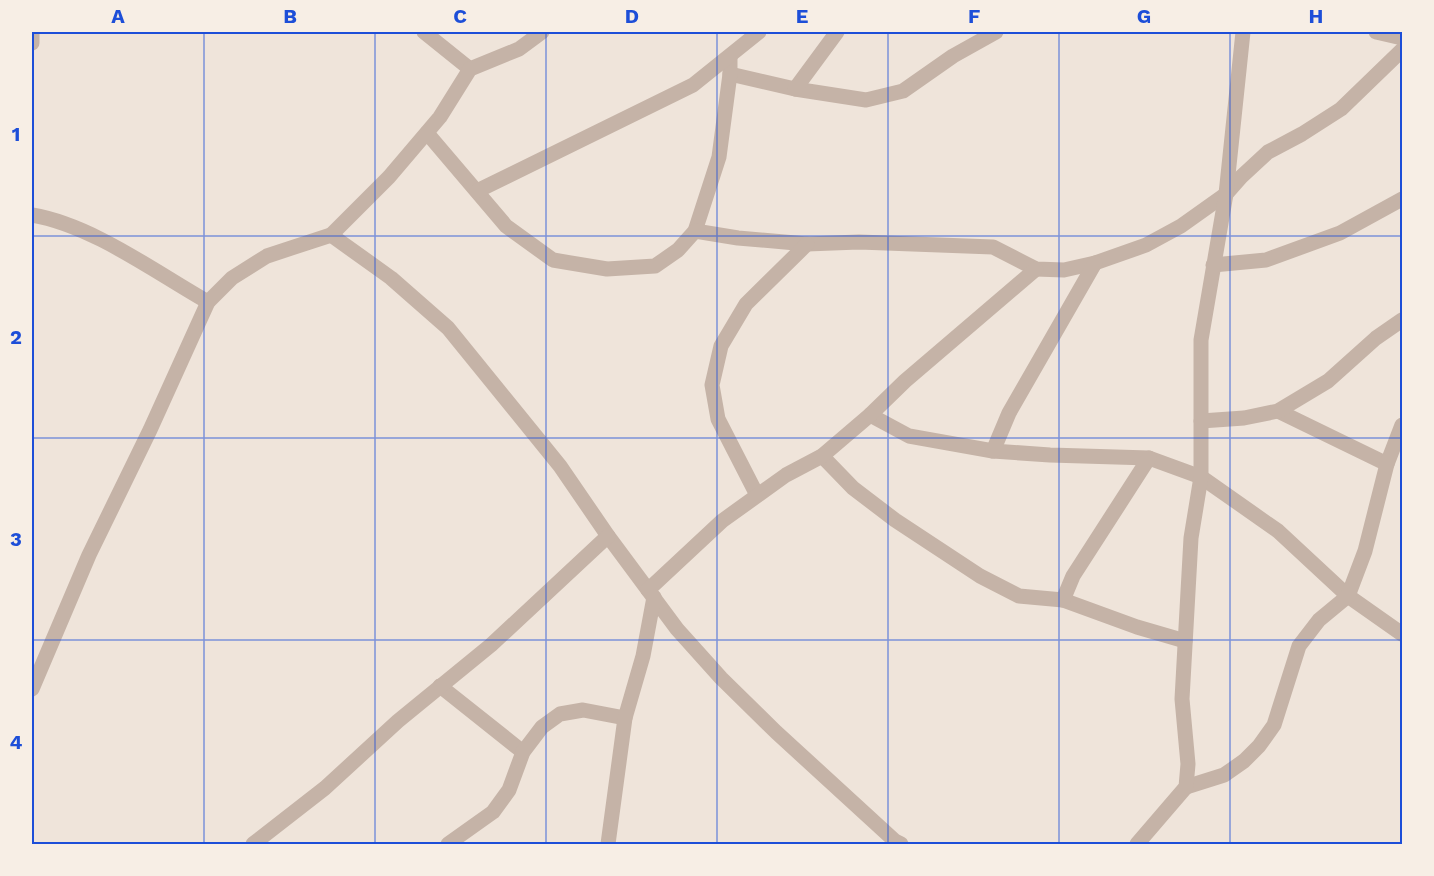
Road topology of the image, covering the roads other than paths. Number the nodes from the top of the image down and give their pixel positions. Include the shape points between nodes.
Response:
1 (32, 32) edge
2 (424, 32) edge
3 (542, 32) edge
4 (759, 32) edge
5 (837, 32) edge
6 (996, 32) edge
7 (1243, 32) edge
8 (1376, 32) edge
9 (1402, 38) edge
10 (32, 43) edge
11 (1402, 50) edge
12 (730, 57) junction
13 (470, 69) junction
14 (730, 74) junction
15 (795, 89) junction
16 (427, 133) junction
17 (477, 191) junction
18 (1226, 194) junction
19 (1402, 199) edge
20 (32, 215) edge
21 (695, 231) junction
22 (331, 235) junction
23 (807, 244) junction
24 (1095, 263) junction
25 (1213, 266) junction
26 (1036, 270) junction
27 (208, 302) junction
28 (1402, 320) edge
29 (1278, 411) junction
30 (870, 416) junction
31 (1201, 421) junction
32 (1402, 424) edge
33 (993, 451) junction
34 (822, 456) junction
35 (1149, 458) junction
36 (1388, 464) junction
37 (1201, 477) junction
38 (757, 495) junction
39 (608, 536) junction
40 (651, 594) junction
41 (1348, 596) junction
42 (1063, 600) junction
43 (1402, 634) edge
44 (1185, 641) junction
45 (37, 658) edge
46 (441, 686) junction
47 (32, 689) edge
48 (625, 717) junction
49 (523, 752) junction
50 (1186, 787) junction
51 (253, 844) edge
52 (448, 844) edge
53 (608, 844) edge
54 (901, 844) edge
55 (1137, 844) edge

1 - 10 street
2 - 13 street
3 - 13 street via 519,49
4 - 12 street
5 - 15 street
6 - 15 street via 903,91 866,99
7 - 18 street
8 - 9 street
11 - 18 street via 1341,109 1268,152
12 - 14 street
12 - 17 street via 693,85
13 - 16 street
14 - 15 street
14 - 21 street via 719,157
16 - 17 street
16 - 22 street
17 - 21 street via 506,226 553,260 608,269 655,266 678,250
18 - 24 street via 1146,245
18 - 25 street
19 - 25 street via 1340,233 1266,260
20 - 27 street via 84,232
21 - 23 street
22 - 27 street via 267,256 232,278
22 - 39 street via 391,278 448,328 560,466
23 - 26 street via 993,247
23 - 38 street via 746,304 722,346 712,385 718,419
24 - 26 street via 1064,270
24 - 33 street via 1009,413
25 - 31 street via 1201,340
26 - 30 street via 905,381
27 - 45 street via 150,430
28 - 29 street via 1328,381
29 - 31 street
29 - 36 street
30 - 33 street via 909,436
30 - 34 street
31 - 37 street
32 - 36 street
33 - 35 street
34 - 38 street via 786,474
34 - 42 street via 853,488 895,520 980,576 1019,596
35 - 37 street
35 - 42 street via 1073,576
36 - 41 street
37 - 41 street via 1278,531
37 - 44 street via 1191,538
38 - 40 street via 722,520
39 - 40 street
39 - 46 street
40 - 48 street via 643,656
40 - 54 street via 721,678
41 - 43 street
41 - 50 street via 1319,620 1299,646 1274,725 1259,746 1224,776
42 - 44 street
44 - 50 street via 1182,699 1188,764
45 - 47 street
46 - 49 street
46 - 51 street via 325,789
48 - 49 street via 583,710 560,714 542,727
48 - 53 street
49 - 52 street via 509,790 493,812
50 - 55 street

